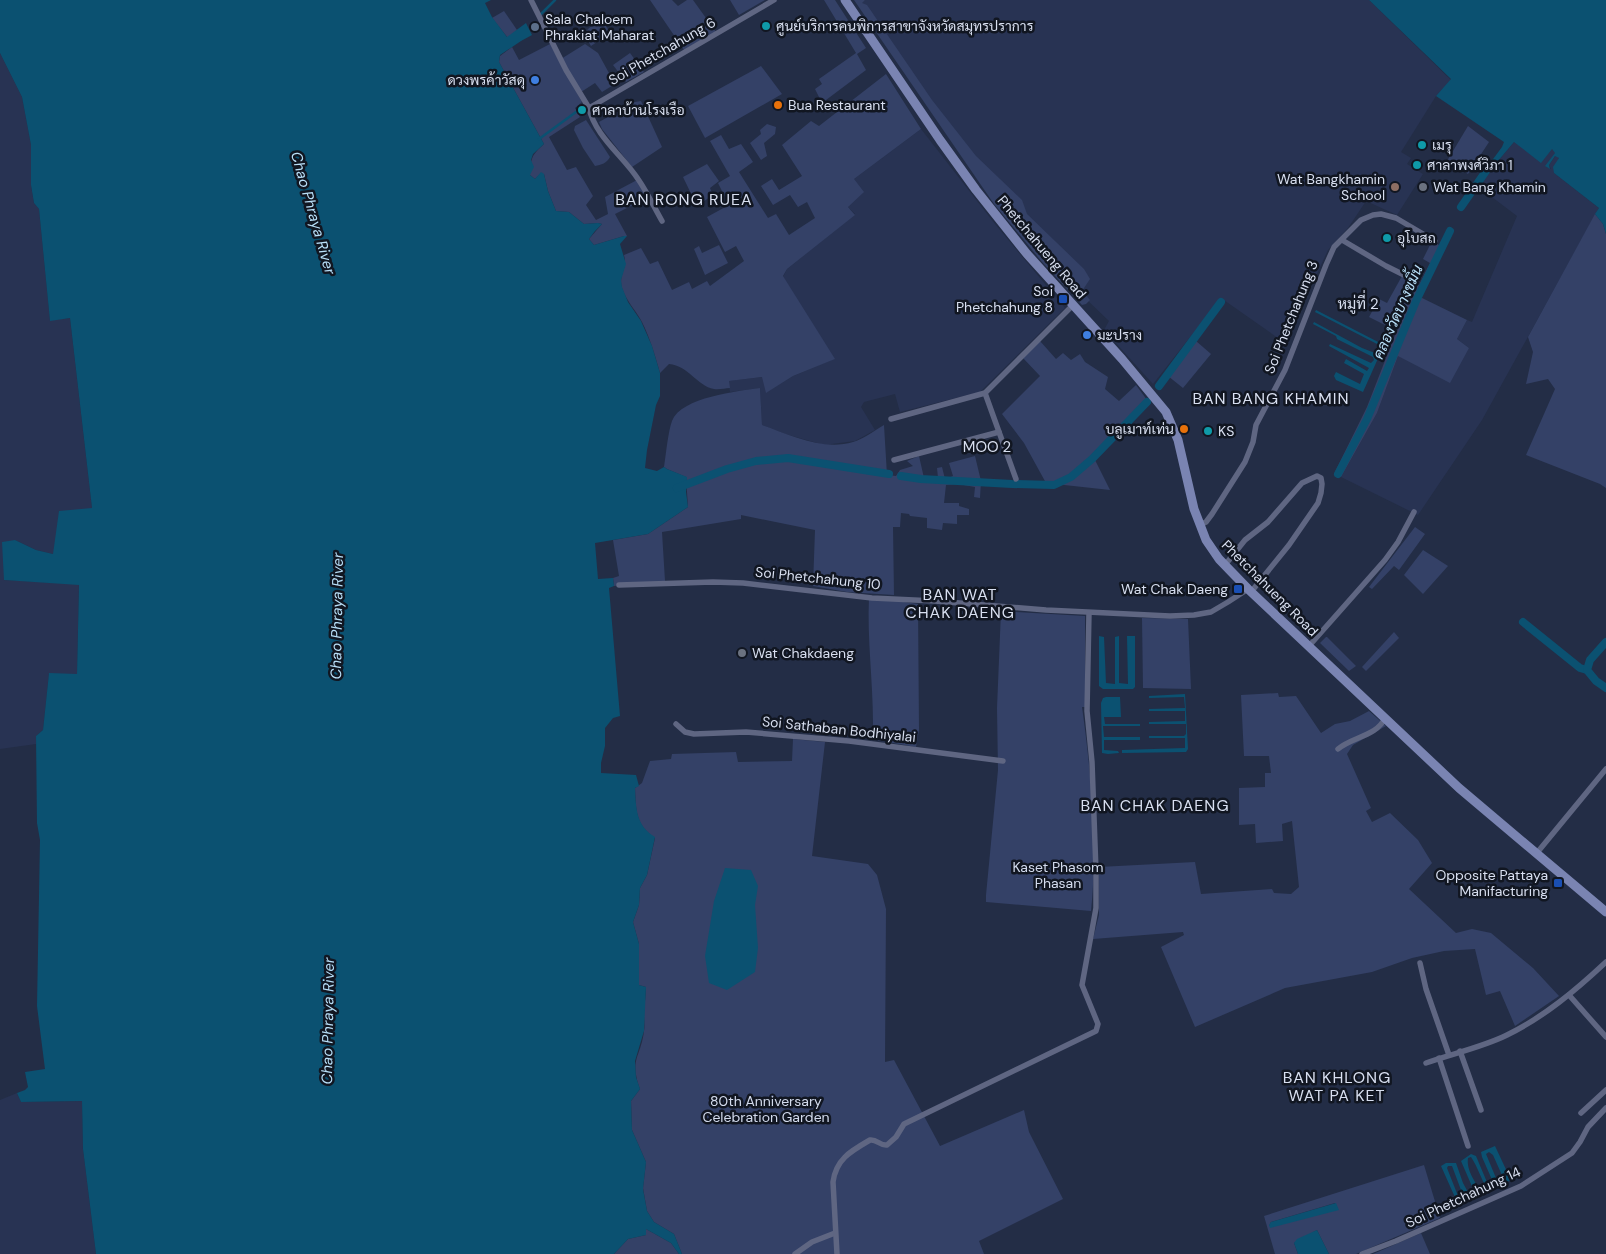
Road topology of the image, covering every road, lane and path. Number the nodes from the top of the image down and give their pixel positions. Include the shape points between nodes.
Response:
1 (531, 0) edge
2 (774, 0) edge
3 (845, 0) edge
4 (589, 108) junction
5 (662, 221) dead end
6 (1342, 240) junction
7 (1435, 241) dead end
8 (1416, 281) dead end
9 (1073, 305) junction
10 (985, 393) junction
11 (891, 419) dead end
12 (999, 432) junction
13 (894, 460) dead end
14 (1016, 479) dead end
15 (1414, 512) dead end
16 (1200, 525) junction
17 (1225, 566) junction
18 (619, 585) dead end
19 (1250, 590) junction
20 (1089, 613) junction
21 (1309, 646) junction
22 (1385, 718) junction
23 (676, 724) dead end
24 (1338, 749) dead end
25 (1003, 761) dead end
26 (1606, 768) edge
27 (1536, 854) junction
28 (1606, 912) edge
29 (1606, 962) edge
30 (1420, 963) dead end
31 (1570, 995) junction
32 (1606, 1037) edge
33 (1460, 1051) junction
34 (1450, 1055) junction
35 (1439, 1058) junction
36 (1426, 1063) dead end
37 (1606, 1090) edge
38 (1606, 1108) edge
39 (1481, 1110) dead end
40 (1581, 1113) dead end
41 (1468, 1146) dead end
42 (835, 1233) junction
43 (795, 1254) edge
44 (837, 1254) edge
45 (1362, 1254) edge

1 - 4 street
2 - 4 street, Soi Phetchahung 6
3 - 9 main road, Phetchahueng Road via 976,190
4 - 5 street via 602,134 638,179
6 - 7 street, Soi Phetchahung 3 via 1361,220 1381,214 1396,218
6 - 8 street
6 - 16 street, Soi Phetchahung 3 via 1334,247 1326,264 1285,370 1256,426 1245,462 1212,514
9 - 10 street
9 - 16 main road, Phetchahueng Road via 1166,412 1178,440
10 - 11 street
10 - 12 street
12 - 13 street
12 - 14 street
15 - 21 street via 1385,560
16 - 17 main road, Phetchahueng Road via 1206,540
17 - 19 main road, Phetchahueng Road
17 - 19 street, Soi Phetchahung 10 via 1245,540 1268,522 1302,483 1316,476 1321,478 1318,503 1289,545
18 - 20 street, Soi Phetchahung 10 via 744,583 869,597
19 - 20 street, Soi Phetchahung 10 via 1203,614
19 - 21 main road, Phetchahueng Road
20 - 42 street via 1087,711 1092,762 1096,908 1082,985 1098,1029 904,1124 887,1146 870,1140 839,1162 833,1182
21 - 22 main road, Phetchahueng Road
22 - 24 street via 1376,729
22 - 27 main road, Phetchahueng Road
23 - 25 street, Soi Sathaban Bodhiyalai via 685,732 694,734 746,732 849,741
26 - 27 street
27 - 28 main road, Phetchahueng Road
29 - 31 street
30 - 34 street
31 - 32 street
31 - 33 street via 1505,1036
33 - 34 street
33 - 39 street
34 - 35 street
35 - 36 street
35 - 41 street
37 - 40 street
38 - 45 street, Soi Phetchahung 14 via 1588,1127 1572,1153 1521,1186
42 - 43 street via 812,1242
42 - 44 street

